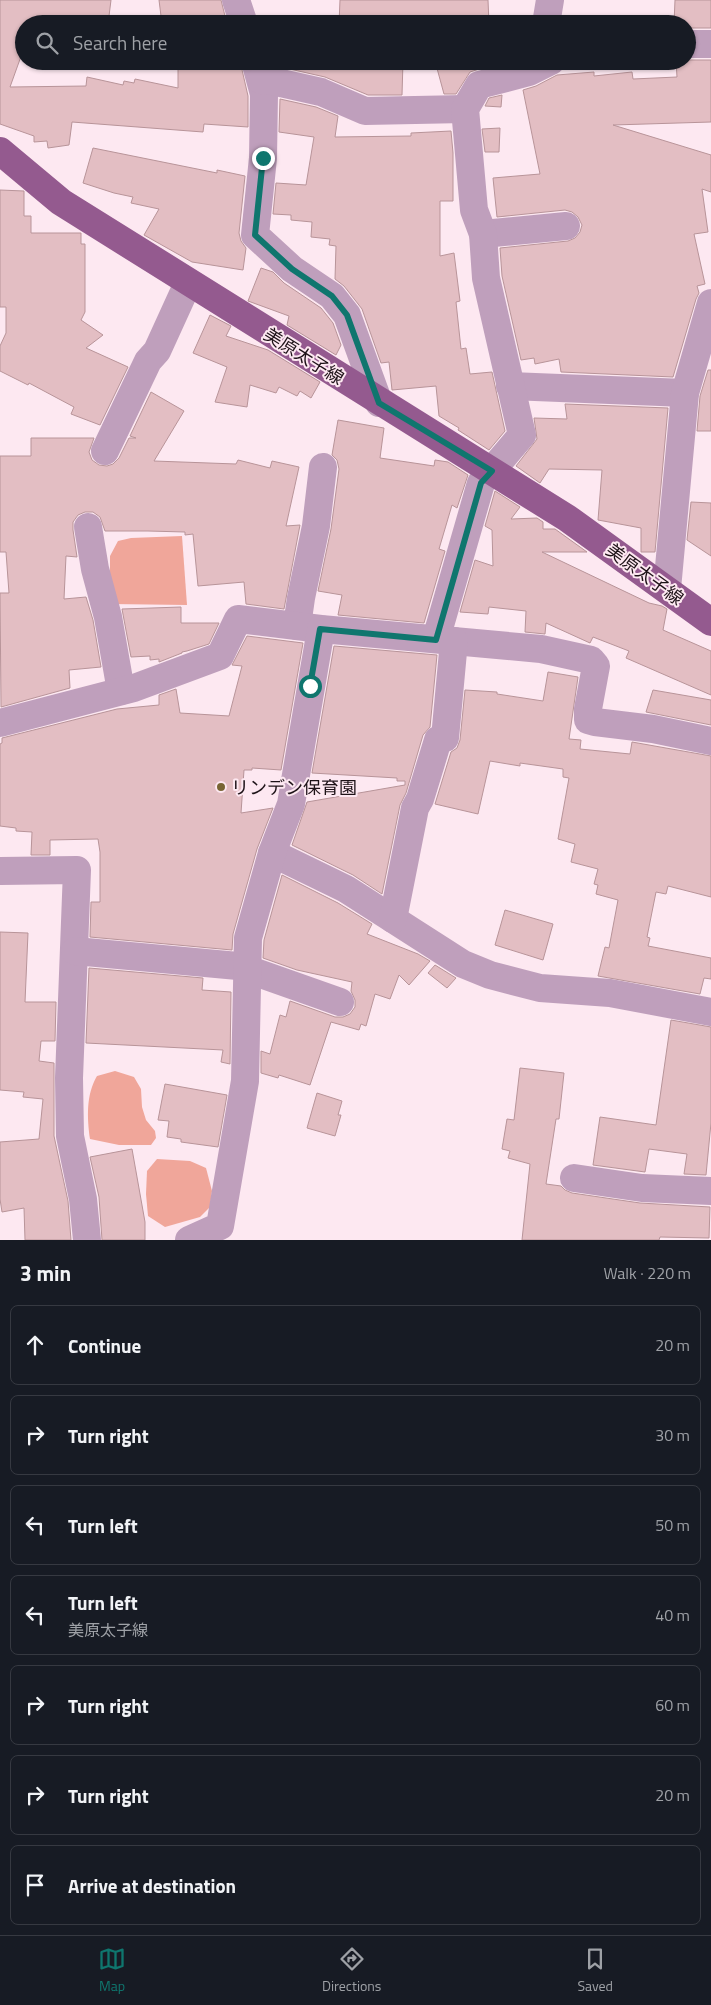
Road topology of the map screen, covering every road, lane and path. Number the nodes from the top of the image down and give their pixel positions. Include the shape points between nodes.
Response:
1 (236, 0) edge
2 (550, 0) edge
3 (241, 15) edge
4 (548, 15) edge
5 (696, 44) edge
6 (711, 44) edge
7 (533, 70) edge
8 (258, 71) edge
9 (465, 109) junction
10 (0, 151) edge
11 (566, 226) dead end
12 (483, 234) junction
13 (188, 283) junction
14 (711, 303) edge
15 (704, 352) edge
16 (510, 386) junction
17 (684, 393) junction
18 (379, 403) junction
19 (105, 451) dead end
20 (323, 467) dead end
21 (492, 471) junction
22 (88, 527) dead end
23 (666, 589) junction
24 (711, 622) edge
25 (309, 628) junction
26 (445, 640) junction
27 (121, 691) junction
28 (0, 722) edge
29 (711, 741) edge
30 (272, 853) junction
31 (0, 871) edge
32 (393, 919) junction
33 (75, 951) junction
34 (246, 968) junction
35 (340, 1002) dead end
36 (711, 1012) edge
37 (574, 1178) dead end
38 (711, 1192) edge
39 (87, 1240) edge
40 (189, 1240) edge

1 - 3 street
2 - 4 street
5 - 6 street
7 - 9 street via 479,85
8 - 9 street via 272,81 321,92 365,111
8 - 18 street via 264,94 263,158 255,235 292,269 332,296 347,315
9 - 12 street via 474,210
10 - 13 main road, 美原太子線 via 60,202
11 - 12 street
12 - 16 street via 486,278
13 - 18 main road, 美原太子線
13 - 19 street
14 - 15 street
15 - 17 street
16 - 17 street
16 - 21 street via 522,435
17 - 23 street
18 - 21 main road, 美原太子線
20 - 25 street via 316,526 300,598
21 - 23 main road, 美原太子線 via 567,518
21 - 26 street via 481,483
22 - 27 street
23 - 24 main road, 美原太子線
25 - 26 street
25 - 27 street via 238,619 220,656
25 - 30 street via 291,804
26 - 29 street via 541,648 591,660 596,666 588,720
26 - 32 street via 445,738 438,740 415,808
27 - 28 street
30 - 32 street via 346,889
30 - 34 street via 248,938
31 - 33 street via 77,870
32 - 36 street via 463,964 490,974 540,988 610,993
33 - 34 street
33 - 39 street via 69,1078 70,1136 83,1199
34 - 35 street
34 - 40 street via 245,1081 220,1226
37 - 38 street via 642,1188

